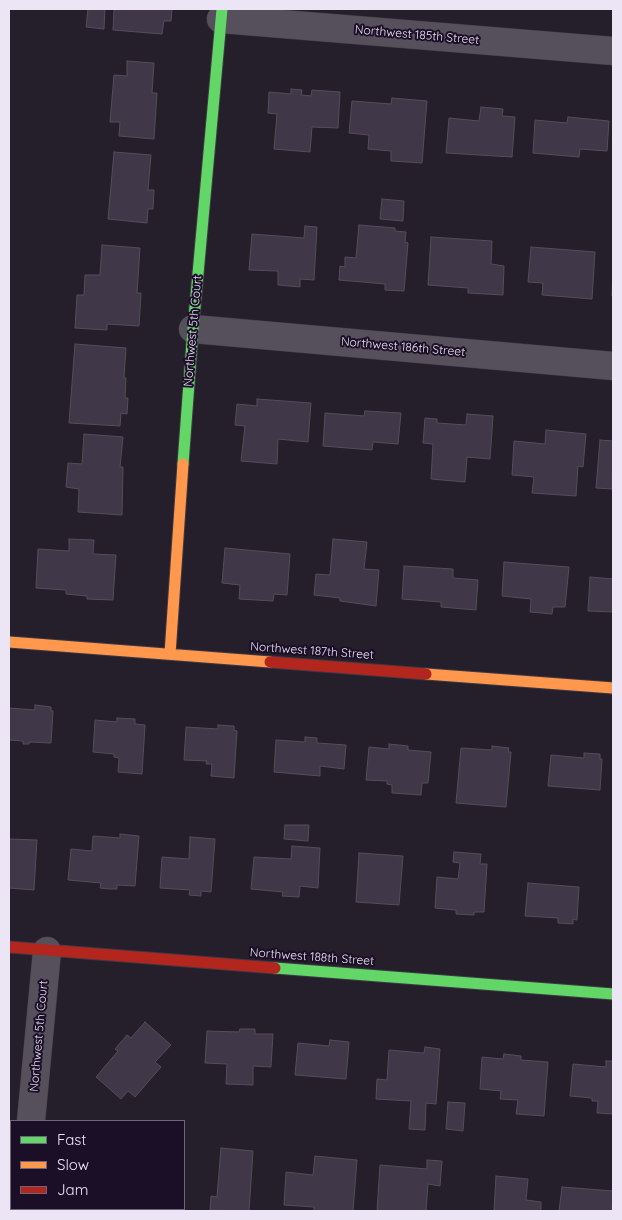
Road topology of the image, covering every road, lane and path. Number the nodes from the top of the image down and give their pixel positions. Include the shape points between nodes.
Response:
1 (222, 14) edge
2 (613, 51) edge
3 (193, 328) junction
4 (613, 366) edge
5 (9, 642) edge
6 (170, 654) junction
7 (613, 688) edge
8 (9, 947) edge
9 (47, 951) junction
10 (613, 994) edge
11 (31, 1120) edge

1 - 2 street, Northwest 185th Street
1 - 3 street, Northwest 5th Court
3 - 4 street, Northwest 186th Street
3 - 6 street, Northwest 5th Court
5 - 6 street, Northwest 187th Street
6 - 7 street, Northwest 187th Street
8 - 9 street, Northwest 188th Street
9 - 10 street, Northwest 188th Street
9 - 11 street, Northwest 5th Court

